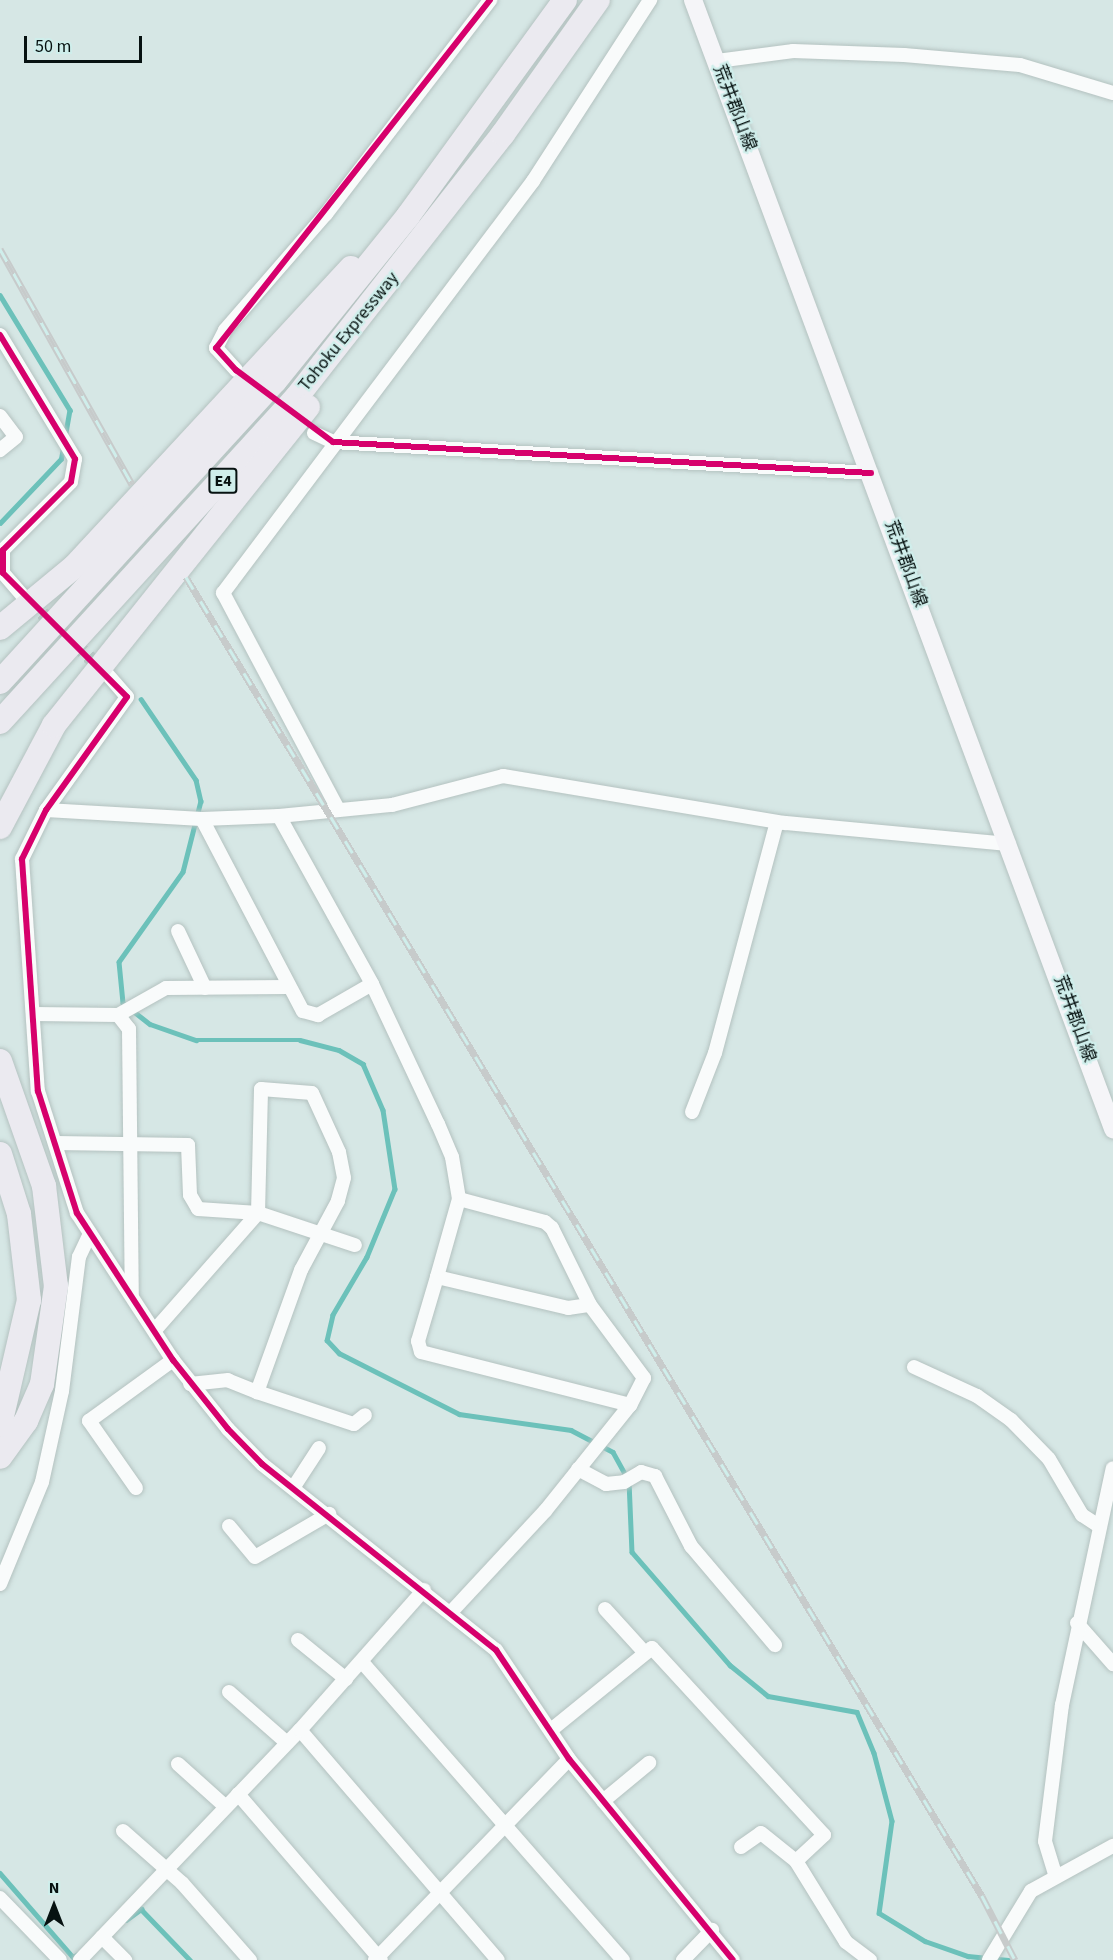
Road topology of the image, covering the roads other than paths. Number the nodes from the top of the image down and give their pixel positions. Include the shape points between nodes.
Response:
1 (490, 0) edge
2 (565, 0) edge
3 (598, 0) edge
4 (650, 0) edge
5 (693, 0) edge
6 (717, 61) junction
7 (1113, 93) edge
8 (408, 216) junction
9 (432, 228) junction
10 (0, 335) edge
11 (236, 370) dead end
12 (0, 416) edge
13 (314, 433) dead end
14 (333, 442) junction
15 (0, 450) edge
16 (871, 473) junction
17 (21, 594) tunnel mouth
18 (0, 628) edge
19 (108, 675) tunnel mouth
20 (0, 682) edge
21 (0, 722) edge
22 (338, 809) junction
23 (46, 810) junction
24 (279, 816) junction
25 (202, 819) junction
26 (777, 822) junction
27 (0, 827) edge
28 (1009, 844) junction
29 (178, 931) dead end
30 (372, 984) junction
31 (287, 987) junction
32 (205, 988) junction
33 (34, 1014) junction
34 (118, 1014) junction
35 (0, 1061) edge
36 (692, 1112) dead end
37 (1113, 1129) edge
38 (56, 1143) junction
39 (133, 1145) junction
40 (0, 1154) edge
41 (459, 1199) junction
42 (258, 1213) junction
43 (323, 1232) junction
44 (90, 1233) junction
45 (355, 1245) dead end
46 (437, 1277) junction
47 (132, 1294) junction
48 (590, 1305) junction
49 (155, 1330) junction
50 (173, 1360) junction
51 (914, 1367) dead end
52 (190, 1384) junction
53 (257, 1392) junction
54 (630, 1405) junction
55 (365, 1414) dead end
56 (0, 1425) edge
57 (319, 1448) dead end
58 (0, 1457) edge
59 (1113, 1468) edge
60 (578, 1469) junction
61 (1111, 1484) edge
62 (295, 1485) junction
63 (136, 1488) dead end
64 (329, 1514) junction
65 (229, 1526) dead end
66 (1099, 1526) junction
67 (0, 1584) edge
68 (424, 1590) junction
69 (605, 1609) dead end
70 (452, 1611) junction
71 (1077, 1623) junction
72 (298, 1640) dead end
73 (775, 1645) dead end
74 (645, 1653) junction
75 (362, 1662) junction
76 (1113, 1664) edge
77 (346, 1679) junction
78 (229, 1692) dead end
79 (300, 1730) junction
80 (551, 1730) junction
81 (287, 1743) junction
82 (569, 1759) junction
83 (649, 1763) dead end
84 (178, 1764) dead end
85 (238, 1794) junction
86 (603, 1801) junction
87 (226, 1807) junction
88 (504, 1825) junction
89 (123, 1831) dead end
90 (741, 1846) dead end
91 (1113, 1846) edge
92 (796, 1861) junction
93 (167, 1870) junction
94 (1055, 1874) junction
95 (440, 1893) junction
96 (0, 1898) edge
97 (712, 1930) junction
98 (102, 1937) junction
99 (378, 1959) edge
100 (60, 1960) edge
101 (80, 1960) edge
102 (125, 1960) edge
103 (250, 1960) edge
104 (498, 1960) edge
105 (623, 1960) edge
106 (683, 1960) edge
107 (733, 1960) edge
108 (870, 1960) edge
109 (989, 1960) edge

1 - 11 street via 326,214 225,330 216,348
2 - 8 highway, Tohoku Expressway / E4
3 - 9 highway, Tohoku Expressway / E4
4 - 14 street via 533,181
5 - 6 main road, 荒井郡山線
6 - 7 street via 794,51 904,55 1020,65
6 - 16 main road, 荒井郡山線
8 - 18 highway via 329,288 218,416 75,566
8 - 20 highway, Tohoku Expressway / E4 via 228,435
9 - 21 highway, Tohoku Expressway / E4 via 296,398
9 - 27 highway via 308,407 54,725
10 - 17 street via 75,459 71,482 3,550 3,573
12 - 15 street via 16,437
13 - 14 street
14 - 16 street
14 - 22 street via 223,593
16 - 28 main road, 荒井郡山線
19 - 23 street via 127,697
22 - 24 street
22 - 26 street via 392,805 503,776
23 - 25 street
23 - 33 street via 22,859
24 - 25 street
24 - 30 street
25 - 31 street
26 - 28 street
26 - 36 street via 715,1053
28 - 37 main road, 荒井郡山線
29 - 32 street
30 - 31 street via 318,1015 303,1011
30 - 41 street via 447,1142
31 - 32 street
32 - 34 street via 161,988
33 - 34 street
33 - 38 street via 38,1090
34 - 39 street via 129,1029
35 - 58 highway via 44,1186 56,1286 42,1384 26,1421
38 - 39 street
38 - 44 street via 77,1213
39 - 42 street via 188,1145 195,1206
39 - 47 street
40 - 56 highway via 19,1214 29,1300
41 - 46 street
41 - 48 street via 545,1221
42 - 43 street
42 - 43 street via 261,1089 312,1094 339,1152 344,1178
42 - 49 street
43 - 45 street
43 - 53 street via 301,1270
44 - 47 street
44 - 67 street via 79,1257 62,1390 44,1471
46 - 48 street via 568,1308
46 - 54 street via 418,1341 421,1353
47 - 49 street
48 - 54 street via 644,1378
49 - 50 street
50 - 52 street
50 - 63 street via 89,1421
51 - 66 street via 977,1396 1011,1420 1049,1459 1082,1515
52 - 53 street via 228,1380
52 - 62 street via 262,1464
53 - 55 street via 354,1424
54 - 60 street
57 - 62 street
59 - 61 street
60 - 70 street
60 - 73 street via 603,1484 624,1482 641,1472 654,1476 691,1546
61 - 66 street
62 - 64 street
64 - 65 street via 255,1557
64 - 68 street
66 - 71 street
68 - 70 street
68 - 75 street
69 - 74 street
70 - 80 street via 503,1658
71 - 76 street
71 - 94 street via 1047,1821 1046,1854
72 - 77 street
74 - 80 street
74 - 92 street via 652,1648 824,1835
75 - 77 street
75 - 88 street
77 - 79 street
78 - 81 street
79 - 81 street
79 - 95 street
80 - 82 street
81 - 85 street
82 - 86 street
82 - 88 street
83 - 86 street
84 - 87 street
85 - 87 street
85 - 99 street
86 - 97 street
87 - 93 street
88 - 95 street
88 - 105 street
89 - 93 street
90 - 92 street via 761,1833
91 - 94 street
92 - 108 street via 846,1942
93 - 98 street
93 - 103 street
94 - 109 street via 1023,1900
95 - 99 street
95 - 104 street
96 - 100 street
97 - 106 street
97 - 107 street
98 - 101 street
98 - 102 street

